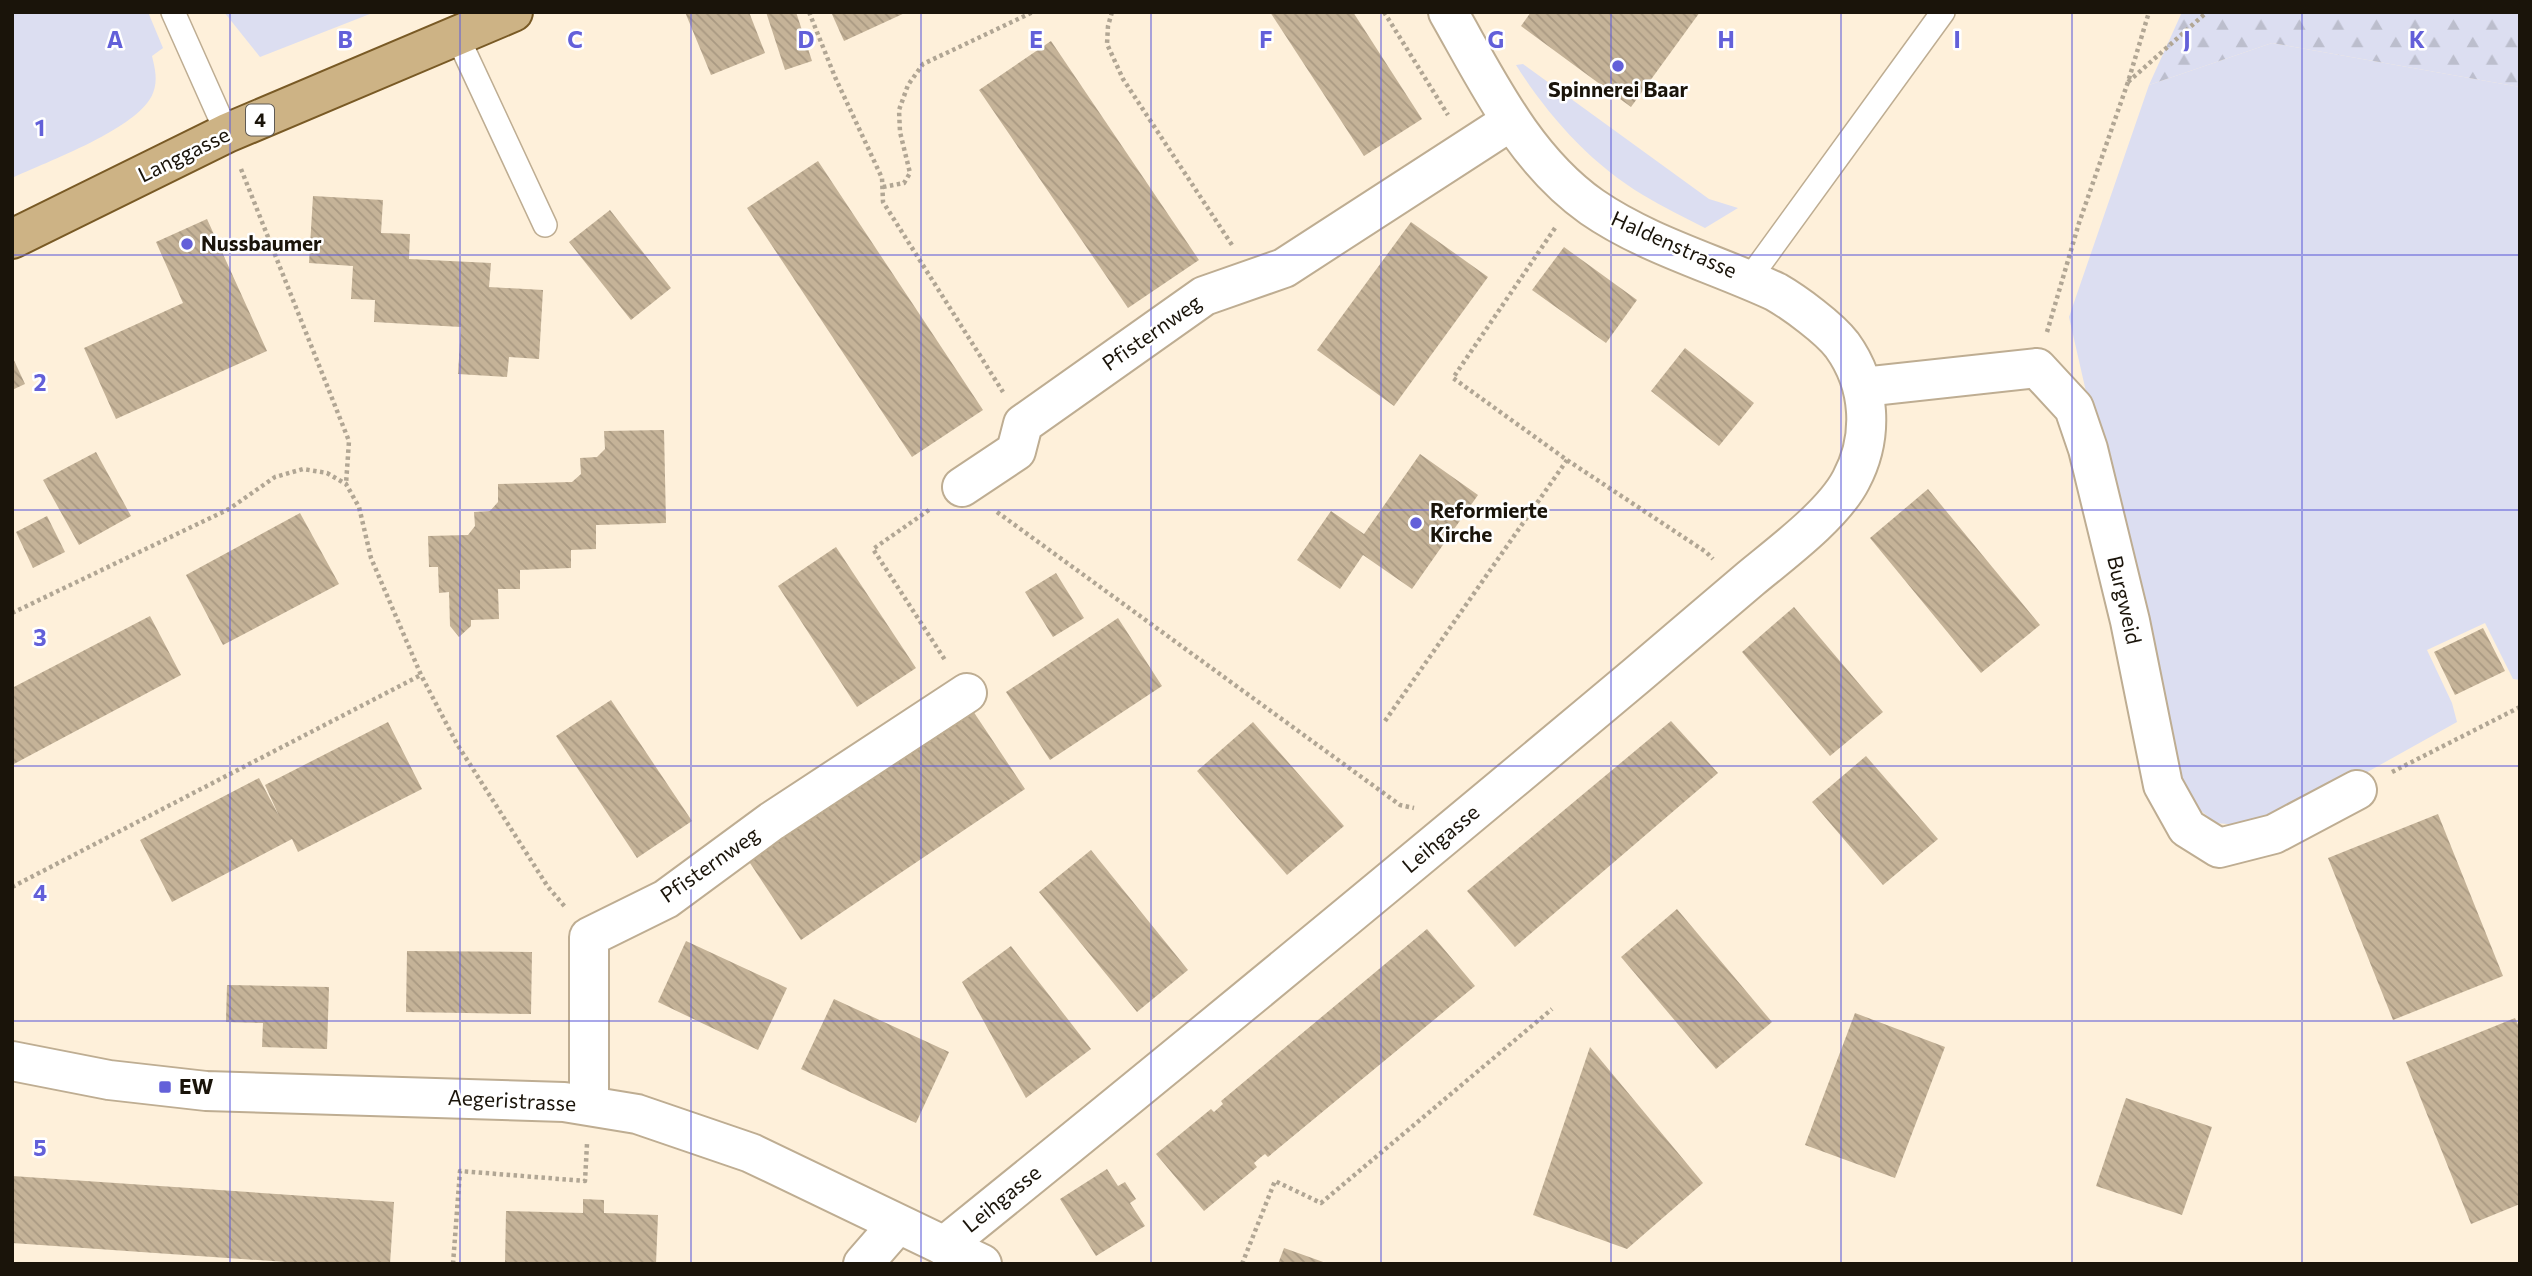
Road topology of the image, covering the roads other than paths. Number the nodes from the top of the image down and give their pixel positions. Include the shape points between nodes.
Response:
1 (173, 12) edge
2 (513, 12) edge
3 (1448, 12) edge
4 (1943, 12) edge
5 (457, 36) junction
6 (1511, 121) junction
7 (227, 133) junction
8 (545, 225) dead end
9 (12, 239) edge
10 (1749, 279) junction
11 (1863, 387) junction
12 (962, 487) road end
13 (967, 693) road end
14 (2357, 790) road end
15 (12, 1061) edge
16 (589, 1105) junction
17 (897, 1224) junction
18 (944, 1246) junction
19 (863, 1264) edge
20 (982, 1264) edge

1 - 7 lane
2 - 5 main road, Langgasse / 4
3 - 6 street, Haldenstrasse
4 - 10 lane, Haldenstrasse
5 - 7 main road, Langgasse / 4
5 - 8 lane
6 - 10 street, Haldenstrasse via 1547,167 1577,195 1628,228
6 - 12 street, Pfisternweg via 1284,268 1204,296 1023,424 1016,451
7 - 9 main road, Langgasse / 4
10 - 11 street, Haldenstrasse via 1795,303 1841,345
11 - 14 street, Burgweid via 2036,368 2074,408 2130,621 2163,785 2187,828 2219,848 2274,834
11 - 18 street, Leihgasse via 1867,432 1850,482 1819,519 1448,833
13 - 16 street, Pfisternweg via 772,821 666,899 589,937
15 - 16 street, Aegeristrasse via 109,1080 206,1091
16 - 17 street, Aegeristrasse via 638,1114 751,1153
17 - 18 street, Aegeristrasse
17 - 19 street
18 - 20 street, Aegeristrasse

